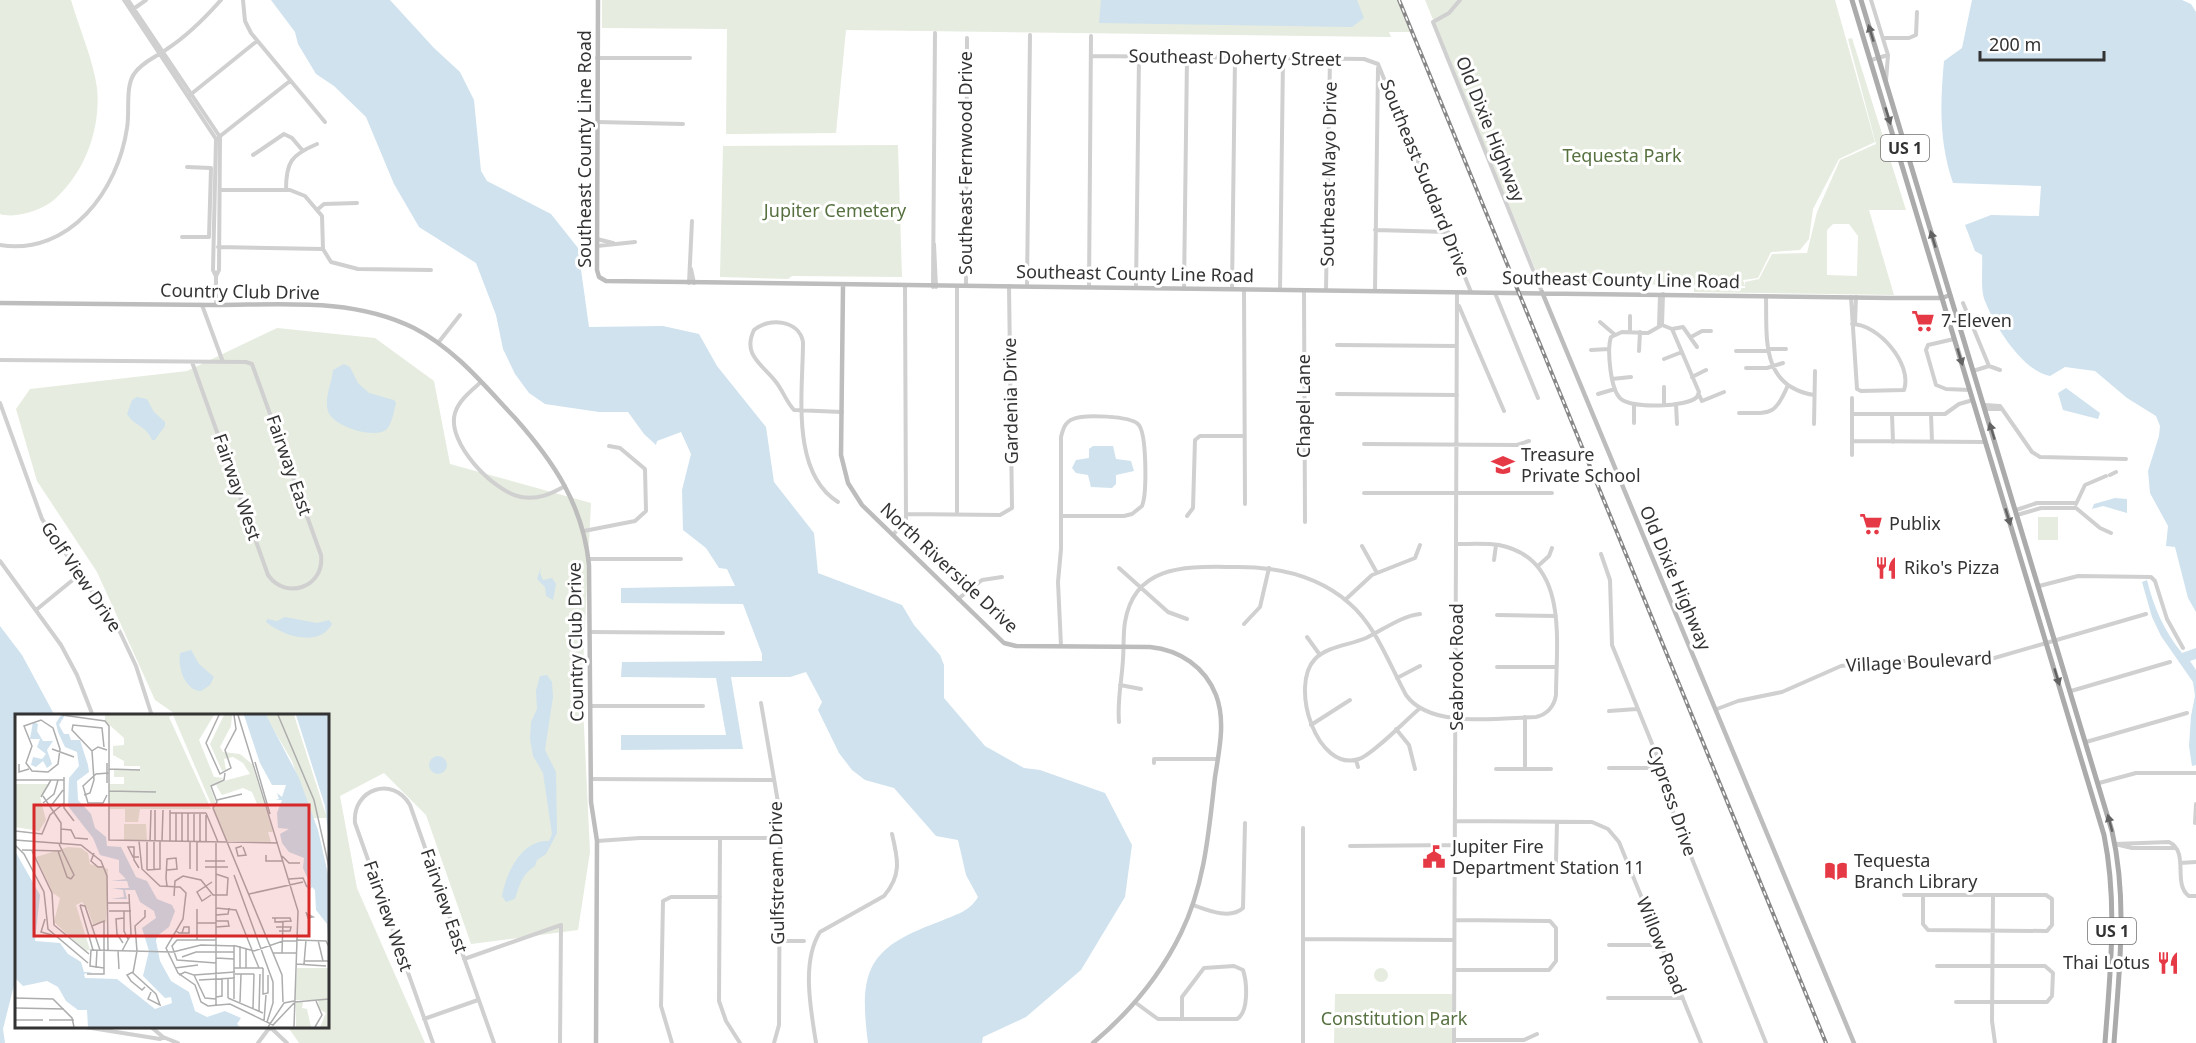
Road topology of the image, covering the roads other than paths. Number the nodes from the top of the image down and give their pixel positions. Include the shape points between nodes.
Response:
1 (126, 0) edge
2 (146, 0) edge
3 (221, 0) edge
4 (243, 0) edge
5 (598, 0) edge
6 (1460, 0) edge
7 (1852, 0) edge
8 (1861, 0) edge
9 (1871, 0) edge
10 (133, 10) junction
11 (1917, 12) dead end
12 (935, 33) dead end
13 (1030, 34) dead end
14 (1091, 36) dead end
15 (967, 38) dead end
16 (1883, 38) junction
17 (257, 41) junction
18 (161, 53) junction
19 (1888, 55) junction
20 (1091, 56) junction
21 (1139, 57) junction
22 (1187, 57) junction
23 (597, 58) junction
24 (690, 58) dead end
25 (1235, 58) junction
26 (1283, 58) junction
27 (1330, 58) junction
28 (1878, 58) junction
29 (1870, 60) junction
30 (1378, 64) junction
31 (290, 81) junction
32 (1886, 85) junction
33 (190, 96) junction
34 (325, 122) dead end
35 (597, 122) junction
36 (683, 123) dead end
37 (218, 138) junction
38 (317, 144) dead end
39 (303, 151) junction
40 (254, 155) dead end
41 (187, 168) dead end
42 (213, 168) junction
43 (218, 190) junction
44 (286, 190) junction
45 (210, 200) junction
46 (218, 200) junction
47 (357, 203) dead end
48 (1914, 205) junction
49 (317, 210) junction
50 (1925, 214) junction
51 (692, 221) dead end
52 (1375, 230) junction
53 (1448, 232) junction
54 (182, 237) dead end
55 (212, 237) junction
56 (597, 238) junction
57 (635, 242) dead end
58 (613, 243) junction
59 (0, 245) edge
60 (597, 246) junction
61 (217, 247) junction
62 (324, 249) junction
63 (431, 270) dead end
64 (692, 283) junction
65 (843, 286) junction
66 (905, 286) junction
67 (1009, 286) junction
68 (1027, 286) junction
69 (934, 287) junction
70 (957, 287) junction
71 (966, 287) junction
72 (1089, 287) junction
73 (1136, 288) junction
74 (1184, 289) junction
75 (1232, 289) junction
76 (1244, 289) junction
77 (1280, 290) junction
78 (1304, 290) junction
79 (1326, 290) junction
80 (1375, 291) junction
81 (1458, 292) junction
82 (1471, 292) junction
83 (1494, 292) junction
84 (1542, 292) junction
85 (1661, 294) junction
86 (1766, 296) junction
87 (1950, 296) junction
88 (1853, 297) junction
89 (1942, 298) junction
90 (1458, 302) junction
91 (0, 303) edge
92 (1963, 303) dead end
93 (202, 304) junction
94 (216, 305) junction
95 (460, 315) dead end
96 (1630, 316) dead end
97 (1600, 322) dead end
98 (1853, 324) junction
99 (1661, 326) junction
100 (1672, 329) junction
101 (1975, 330) junction
102 (1711, 331) dead end
103 (1630, 332) junction
104 (1640, 332) junction
105 (1614, 334) junction
106 (1962, 334) junction
107 (1691, 338) junction
108 (1954, 339) junction
109 (438, 343) junction
110 (1337, 345) dead end
111 (1457, 346) junction
112 (1696, 347) dead end
113 (1609, 349) junction
114 (1786, 349) dead end
115 (1591, 350) dead end
116 (1768, 350) junction
117 (1640, 351) dead end
118 (1736, 351) dead end
119 (1682, 352) junction
120 (1664, 359) dead end
121 (0, 360) edge
122 (192, 362) junction
123 (223, 362) junction
124 (1783, 363) dead end
125 (1772, 366) junction
126 (1989, 366) junction
127 (1746, 368) dead end
128 (1706, 370) dead end
129 (2000, 370) dead end
130 (1815, 371) dead end
131 (1972, 371) junction
132 (1631, 377) dead end
133 (1692, 377) junction
134 (1612, 379) junction
135 (481, 382) junction
136 (1788, 385) junction
137 (1664, 387) dead end
138 (1615, 388) junction
139 (1970, 390) junction
140 (1724, 392) dead end
141 (1338, 394) dead end
142 (1598, 394) dead end
143 (1457, 395) junction
144 (1699, 395) junction
145 (1814, 395) junction
146 (1538, 398) dead end
147 (1852, 398) dead end
148 (1973, 400) junction
149 (0, 403) edge
150 (1634, 404) junction
151 (1676, 404) junction
152 (1664, 405) junction
153 (1984, 407) junction
154 (802, 411) junction
155 (1504, 411) dead end
156 (842, 412) junction
157 (1739, 413) dead end
158 (1852, 414) junction
159 (1892, 414) junction
160 (1931, 414) junction
161 (1634, 423) dead end
162 (1677, 424) dead end
163 (1814, 424) dead end
164 (1245, 436) junction
165 (1529, 441) dead end
166 (1852, 441) junction
167 (1893, 442) junction
168 (1932, 442) junction
169 (1985, 442) junction
170 (1364, 444) dead end
171 (1457, 445) junction
172 (609, 446) dead end
173 (1852, 455) dead end
174 (2126, 459) dead end
175 (2116, 472) dead end
176 (1996, 477) junction
177 (566, 486) junction
178 (2010, 492) junction
179 (1552, 493) dead end
180 (1364, 494) dead end
181 (1457, 494) junction
182 (838, 502) dead end
183 (1245, 504) dead end
184 (2076, 505) junction
185 (2016, 512) junction
186 (906, 514) junction
187 (957, 514) junction
188 (1061, 516) junction
189 (1187, 516) dead end
190 (1305, 522) dead end
191 (584, 531) junction
192 (2111, 533) dead end
193 (893, 536) junction
194 (1457, 544) junction
195 (1496, 544) junction
196 (1420, 545) dead end
197 (1362, 546) dead end
198 (1552, 548) dead end
199 (1601, 554) dead end
200 (589, 559) junction
201 (681, 559) dead end
202 (1494, 560) dead end
203 (0, 561) edge
204 (1538, 567) junction
205 (1119, 568) dead end
206 (1269, 568) junction
207 (1377, 573) junction
208 (80, 574) junction
209 (1002, 577) dead end
210 (2039, 586) junction
211 (302, 588) joint
212 (1141, 588) junction
213 (958, 598) junction
214 (1345, 600) junction
215 (1614, 601) dead end
216 (36, 610) junction
217 (1420, 614) dead end
218 (2146, 614) dead end
219 (1497, 615) dead end
220 (1610, 615) junction
221 (1556, 616) junction
222 (1187, 619) dead end
223 (1244, 624) dead end
224 (590, 632) junction
225 (723, 633) dead end
226 (1374, 634) junction
227 (1307, 637) dead end
228 (2055, 641) junction
229 (2046, 644) junction
230 (1061, 646) junction
231 (1124, 647) junction
232 (2183, 648) dead end
233 (1320, 655) junction
234 (2170, 662) dead end
235 (1420, 666) dead end
236 (1497, 667) dead end
237 (1556, 667) junction
238 (1397, 678) junction
239 (1120, 684) junction
240 (1141, 689) dead end
241 (2071, 691) junction
242 (1350, 700) dead end
243 (761, 703) dead end
244 (591, 706) junction
245 (703, 706) dead end
246 (1419, 709) junction
247 (1637, 709) junction
248 (1717, 709) junction
249 (1609, 711) dead end
250 (2187, 713) dead end
251 (92, 714) edge
252 (151, 714) edge
253 (1457, 717) junction
254 (1525, 717) junction
255 (1119, 722) dead end
256 (1311, 725) junction
257 (1396, 729) junction
258 (2073, 730) junction
259 (2086, 742) junction
260 (2078, 746) junction
261 (2091, 756) junction
262 (1218, 759) junction
263 (1356, 760) junction
264 (1154, 763) dead end
265 (1358, 767) dead end
266 (1609, 768) dead end
267 (1662, 768) junction
268 (1415, 769) dead end
269 (1496, 769) dead end
270 (1525, 769) junction
271 (1551, 769) dead end
272 (2196, 773) edge
273 (591, 779) junction
274 (774, 780) junction
275 (2098, 783) junction
276 (369, 792) joint
277 (2196, 804) edge
278 (1455, 821) junction
279 (1557, 822) junction
280 (1245, 823) dead end
281 (2194, 823) dead end
282 (1303, 828) dead end
283 (892, 834) dead end
284 (2104, 835) junction
285 (720, 838) junction
286 (779, 838) junction
287 (597, 841) junction
288 (2115, 844) junction
289 (1455, 845) junction
290 (1350, 846) dead end
291 (2108, 855) junction
292 (2180, 862) junction
293 (2196, 862) edge
294 (2118, 864) junction
295 (1455, 871) junction
296 (1904, 895) dead end
297 (1923, 895) junction
298 (1993, 895) junction
299 (2196, 896) edge
300 (720, 897) junction
301 (1193, 905) junction
302 (2113, 919) junction
303 (1455, 920) junction
304 (1993, 931) junction
305 (2121, 934) junction
306 (1303, 939) junction
307 (1454, 940) junction
308 (778, 941) junction
309 (804, 941) dead end
310 (1609, 945) dead end
311 (1661, 945) junction
312 (464, 959) junction
313 (1937, 966) dead end
314 (1993, 966) junction
315 (1454, 970) junction
316 (1608, 998) dead end
317 (1683, 998) junction
318 (478, 1000) junction
319 (1993, 1001) junction
320 (1956, 1002) dead end
321 (1136, 1003) junction
322 (424, 1019) junction
323 (1182, 1019) junction
324 (91, 1028) edge
325 (152, 1028) edge
326 (269, 1028) edge
327 (271, 1028) edge
328 (1537, 1034) dead end
329 (163, 1037) junction
330 (1454, 1042) edge
331 (178, 1043) edge
332 (258, 1043) edge
333 (287, 1043) edge
334 (433, 1043) edge
335 (494, 1043) edge
336 (561, 1043) edge
337 (596, 1043) edge
338 (672, 1043) edge
339 (740, 1043) edge
340 (774, 1043) edge
341 (816, 1043) edge
342 (1093, 1043) edge
343 (1303, 1043) edge
344 (1701, 1043) edge
345 (1766, 1043) edge
346 (1854, 1043) edge
347 (1995, 1043) edge
348 (2105, 1043) edge
349 (2114, 1043) edge

1 - 10 street
2 - 10 street
3 - 18 street
4 - 17 street via 245,21
5 - 23 street, Southeast County Line Road
6 - 84 street, Old Dixie Highway via 1449,13 1433,22
7 - 29 main road, US 1
28 -> 8 main road, US 1
9 - 16 street
10 - 18 street
11 - 16 street via 1916,35
12 - 69 street
13 - 68 street
14 - 20 street
15 - 71 street, Southeast Fernwood Drive
16 - 19 street
17 - 31 street
17 - 33 street
18 - 33 street
18 - 59 street via 132,76 121,155 97,203 79,222 56,236 30,245
19 - 28 street
19 - 32 street
20 - 21 street, Southeast Doherty Street
20 - 72 street
21 - 22 street, Southeast Doherty Street
21 - 73 street
22 - 25 street, Southeast Doherty Street
22 - 74 street
23 - 24 street
23 - 35 street, Southeast County Line Road
25 - 26 street, Southeast Doherty Street
25 - 75 street
26 - 27 street, Southeast Doherty Street
26 - 77 street
27 - 30 street, Southeast Doherty Street via 1369,59
27 - 79 street, Southeast Mayo Drive
28 - 29 street
28 - 32 main road, US 1
29 -> 48 main road, US 1
30 - 52 street
30 - 53 street, Southeast Suddard Drive
31 - 34 street
31 - 37 street
32 - 50 main road, US 1
33 - 37 street
35 - 36 street
35 - 56 street, Southeast County Line Road
37 - 42 street
37 - 43 street
38 - 39 street
39 - 40 street via 284,134
39 - 44 street via 289,164
41 - 42 street
42 - 43 street
42 - 45 street
43 - 44 street
43 - 46 street
44 - 49 street via 301,193
45 - 46 street
45 - 55 street
46 - 55 street
46 - 61 street
47 - 49 street via 324,204
48 - 50 main road
48 - 89 main road, US 1
49 - 62 street via 323,219
87 -> 50 main road, US 1
51 - 64 street
52 - 53 street
52 - 80 street
53 - 82 street, Southeast Suddard Drive
54 - 55 street
55 - 61 street
56 - 58 street
56 - 60 street, Southeast County Line Road
57 - 58 street
58 - 60 street
60 - 64 street, Southeast County Line Road via 597,272 603,280
61 - 62 street
61 - 94 street via 213,270
62 - 63 street via 328,261 358,269
64 - 65 street, Southeast County Line Road
65 - 66 street, Southeast County Line Road
65 - 156 street, North Riverside Drive
66 - 69 street, Southeast County Line Road
66 - 186 street
67 - 68 street, Southeast County Line Road
67 - 71 street, Southeast County Line Road
67 - 187 street, Gardenia Drive via 1013,505 1006,513
68 - 72 street, Southeast County Line Road
69 - 70 street, Southeast County Line Road
70 - 71 street, Southeast County Line Road
70 - 187 street
72 - 73 street, Southeast County Line Road
73 - 74 street, Southeast County Line Road
74 - 75 street, Southeast County Line Road
75 - 76 street, Southeast County Line Road
76 - 77 street, Southeast County Line Road
76 - 164 street
77 - 78 street, Southeast County Line Road
78 - 79 street, Southeast County Line Road
78 - 190 street, Chapel Lane
79 - 80 street, Southeast County Line Road
80 - 81 street, Southeast County Line Road
81 - 82 street, Southeast County Line Road
81 - 90 street, Seabrook Road
82 - 83 street, Southeast County Line Road
83 - 84 street, Southeast County Line Road
83 - 146 street
84 - 85 street, Southeast County Line Road
84 - 248 street, Old Dixie Highway
85 - 86 street, Southeast County Line Road
85 - 99 street
86 - 88 street, Southeast County Line Road
86 - 116 street
87 - 89 street, Southeast County Line Road
87 - 106 main road, US 1
88 - 89 street, Southeast County Line Road
88 - 98 street
89 - 108 main road, US 1
90 - 111 street, Seabrook Road
90 - 155 street
91 - 93 street, Country Club Drive
92 - 101 street
93 - 94 street, Country Club Drive
93 - 123 street
94 - 109 street, Country Club Drive via 361,310 402,323
95 - 109 street
96 - 103 street
97 - 105 street
98 - 98 street via 1887,340 1905,373 1904,390 1857,388
99 - 100 street
99 - 104 street
100 - 107 street via 1683,327
100 - 119 street
101 - 106 street
101 - 126 street
102 - 107 street
103 - 104 street
103 - 105 street
104 - 117 street
105 - 113 street
106 - 131 main road, US 1
107 - 112 street
108 -> 139 main road, US 1
108 - 139 street via 1928,345 1926,350 1936,385
109 - 135 street, Country Club Drive
110 - 111 street
111 - 143 street, Seabrook Road
113 - 115 street
113 - 134 street
114 - 116 street
116 - 118 street
116 - 125 street
119 - 120 street
119 - 133 street
121 - 122 street
122 - 123 street
122 - 211 street, Fairway West via 268,575 282,587
123 - 211 street, Fairway East via 249,363 256,369 320,551 318,574
124 - 125 street
125 - 127 street
125 - 136 street
126 - 129 street
126 - 131 street
128 - 133 street
130 - 145 street
131 - 153 main road, US 1
132 - 134 street
133 - 144 street
134 - 138 street
135 - 177 street, Country Club Drive via 543,450
135 - 177 street via 464,398 455,414 454,432 461,447 493,483 511,494 539,497
136 - 145 street
136 - 157 street via 1773,412
137 - 152 street
138 - 142 street
138 - 150 street via 1622,400
139 - 148 main road, US 1
140 - 144 street via 1702,401
141 - 143 street
143 - 171 street, Seabrook Road
144 - 151 street
145 - 163 street
147 - 158 street
148 - 153 main road
148 - 160 street via 1945,414
148 - 169 main road, US 1
149 - 208 street, Golf View Drive via 36,506
150 - 152 street
150 - 161 street
151 - 152 street
151 - 162 street
153 - 174 street via 2002,409 2037,456
178 -> 153 main road, US 1
154 - 154 street via 794,410 752,355 750,338 759,326 788,324 801,333
154 - 156 street
154 - 182 street via 812,472 820,487
156 - 193 street, North Riverside Drive via 841,455 848,483 862,505
158 - 159 street
158 - 166 street
159 - 160 street
159 - 167 street
160 - 168 street
164 - 183 street
164 - 189 street via 1200,436 1196,440 1194,508
165 - 171 street via 1517,445
166 - 167 street
166 - 173 street
167 - 168 street
168 - 169 street
169 - 176 main road, US 1
170 - 171 street
171 - 181 street, Seabrook Road
172 - 191 street via 620,448 645,469 646,511 635,521
175 - 184 street via 2085,485
176 - 178 main road
176 -> 229 main road, US 1
177 - 191 street, Country Club Drive
178 - 185 main road, US 1
179 - 181 street
180 - 181 street
181 - 194 street, Seabrook Road
184 - 185 street
184 - 192 street
185 - 210 main road, US 1
186 - 187 street
186 - 193 street
188 - 188 street via 1063,428 1074,418 1082,417 1127,418 1141,426 1142,506 1124,516
188 - 230 street
191 - 200 street, Country Club Drive
193 - 213 street, North Riverside Drive
194 - 195 street
194 - 253 street, Seabrook Road
195 - 202 street
195 - 204 street via 1519,552
196 - 207 street via 1413,560
197 - 207 street
198 - 204 street via 1550,556
199 - 220 street, Cypress Drive via 1610,580
200 - 201 street
200 - 224 street, Country Club Drive
203 - 216 street
204 - 221 street via 1552,591
205 - 212 street
206 - 212 street via 1180,567 1157,575
206 - 214 street via 1305,577
206 - 223 street via 1260,607
207 - 214 street
208 - 216 street
208 - 252 street, Golf View Drive via 128,649
209 - 213 street via 982,580
210 - 228 main road, US 1
210 - 232 street via 2078,576 2148,576 2155,581 2167,618
212 - 222 street via 1168,612
212 - 231 street via 1126,614
213 - 230 street, North Riverside Drive via 1007,644
214 - 226 street
215 - 220 street
216 - 251 street via 70,660
217 - 226 street via 1410,615
218 - 228 street, Village Boulevard
219 - 221 street
220 - 247 street, Cypress Drive via 1612,645
221 - 237 street
224 - 225 street
224 - 244 street, Country Club Drive
226 - 233 street
226 - 238 street
227 - 233 street
228 - 229 street, Village Boulevard
228 - 241 main road, US 1
229 - 248 street, Village Boulevard via 1972,663 1853,664 1782,692
229 -> 258 main road, US 1
230 - 231 street, North Riverside Drive
231 - 239 street
231 - 262 street, North Riverside Drive via 1172,651 1205,675 1220,710
233 - 256 street via 1310,666 1305,685 1305,707
234 - 241 street
235 - 238 street
236 - 237 street
237 - 254 street via 1552,706 1539,717
238 - 246 street
239 - 240 street
239 - 255 street
241 - 259 main road, US 1
242 - 256 street
243 - 274 street, Gulfstream Drive
244 - 245 street
244 - 273 street, Country Club Drive
246 - 253 street via 1435,716
246 - 257 street
247 - 249 street
247 - 267 street, Cypress Drive
248 - 346 street, Old Dixie Highway
250 - 259 street
253 - 254 street
253 - 278 street, Seabrook Road
254 - 270 street
256 - 263 street via 1334,756
257 - 263 street
257 - 268 street via 1412,752
258 - 259 main road
258 - 260 main road, US 1
259 - 261 main road, US 1
260 - 261 main road
260 - 284 main road, US 1
261 - 275 main road, US 1
262 - 264 street via 1154,759
262 - 301 street, North Riverside Drive via 1205,861
263 - 265 street
266 - 267 street
267 - 345 street, Cypress Drive via 1672,809
269 - 270 street
270 - 271 street
272 - 275 street via 2128,774
273 - 274 street
273 - 287 street, Country Club Drive
274 - 286 street, Gulfstream Drive via 780,812
288 -> 275 main road, US 1
276 - 312 street, Fairview East via 388,789 408,802
276 - 322 street, Fairview West via 358,804 356,823
277 - 281 street
278 - 279 street, Willow Road
278 - 289 street, Seabrook Road
279 - 295 street via 1557,862 1552,870
279 - 311 street, Willow Road via 1596,823 1614,833
280 - 301 street via 1243,908 1235,913 1216,912
282 - 306 street
283 - 341 street via 898,860 891,887 884,896 820,932 816,938 810,975
284 - 288 main road
284 - 291 main road, US 1
285 - 286 street
285 - 287 street
285 - 300 street
286 - 308 street, Gulfstream Drive
287 - 337 street, Country Club Drive
288 - 292 street via 2169,843
288 - 294 main road, US 1
289 - 290 street
289 - 295 street, Seabrook Road
291 - 294 main road
291 - 302 main road, US 1
292 - 293 street
292 - 299 street via 2183,890
294 - 305 main road, US 1
295 - 303 street, Seabrook Road
296 - 297 street
297 - 298 street
297 - 304 street via 1923,924 1928,930
298 - 304 street
298 - 304 street via 2049,896 2052,925 2047,931
300 - 338 street via 671,897 663,901 661,1006
300 - 339 street via 719,1001
301 - 321 street, North Riverside Drive via 1166,962
302 - 305 main road
302 - 348 main road, US 1
303 - 307 street, Seabrook Road
303 - 315 street via 1550,921 1556,928 1556,961 1549,970
304 - 314 street
305 - 349 main road, US 1
306 - 307 street
306 - 343 street
307 - 315 street, Seabrook Road
308 - 309 street
308 - 340 street, Gulfstream Drive via 778,1025
310 - 311 street
311 - 317 street, Willow Road
312 - 318 street, Fairview East
312 - 336 street via 561,925
313 - 314 street
314 - 319 street
314 - 319 street via 2045,966 2053,973 2050,1001
315 - 330 street, Seabrook Road
316 - 317 street
317 - 344 street, Willow Road
318 - 322 street
318 - 335 street, Fairview East
319 - 320 street
319 - 347 street
321 - 323 street via 1155,1018
321 - 342 street, North Riverside Drive
322 - 334 street, Fairview West
323 - 323 street via 1182,997 1204,968 1234,966 1243,970 1245,1009 1240,1018
324 - 329 street
325 - 329 street
326 - 332 street
327 - 333 street
328 - 330 street via 1524,1040
329 - 331 street

